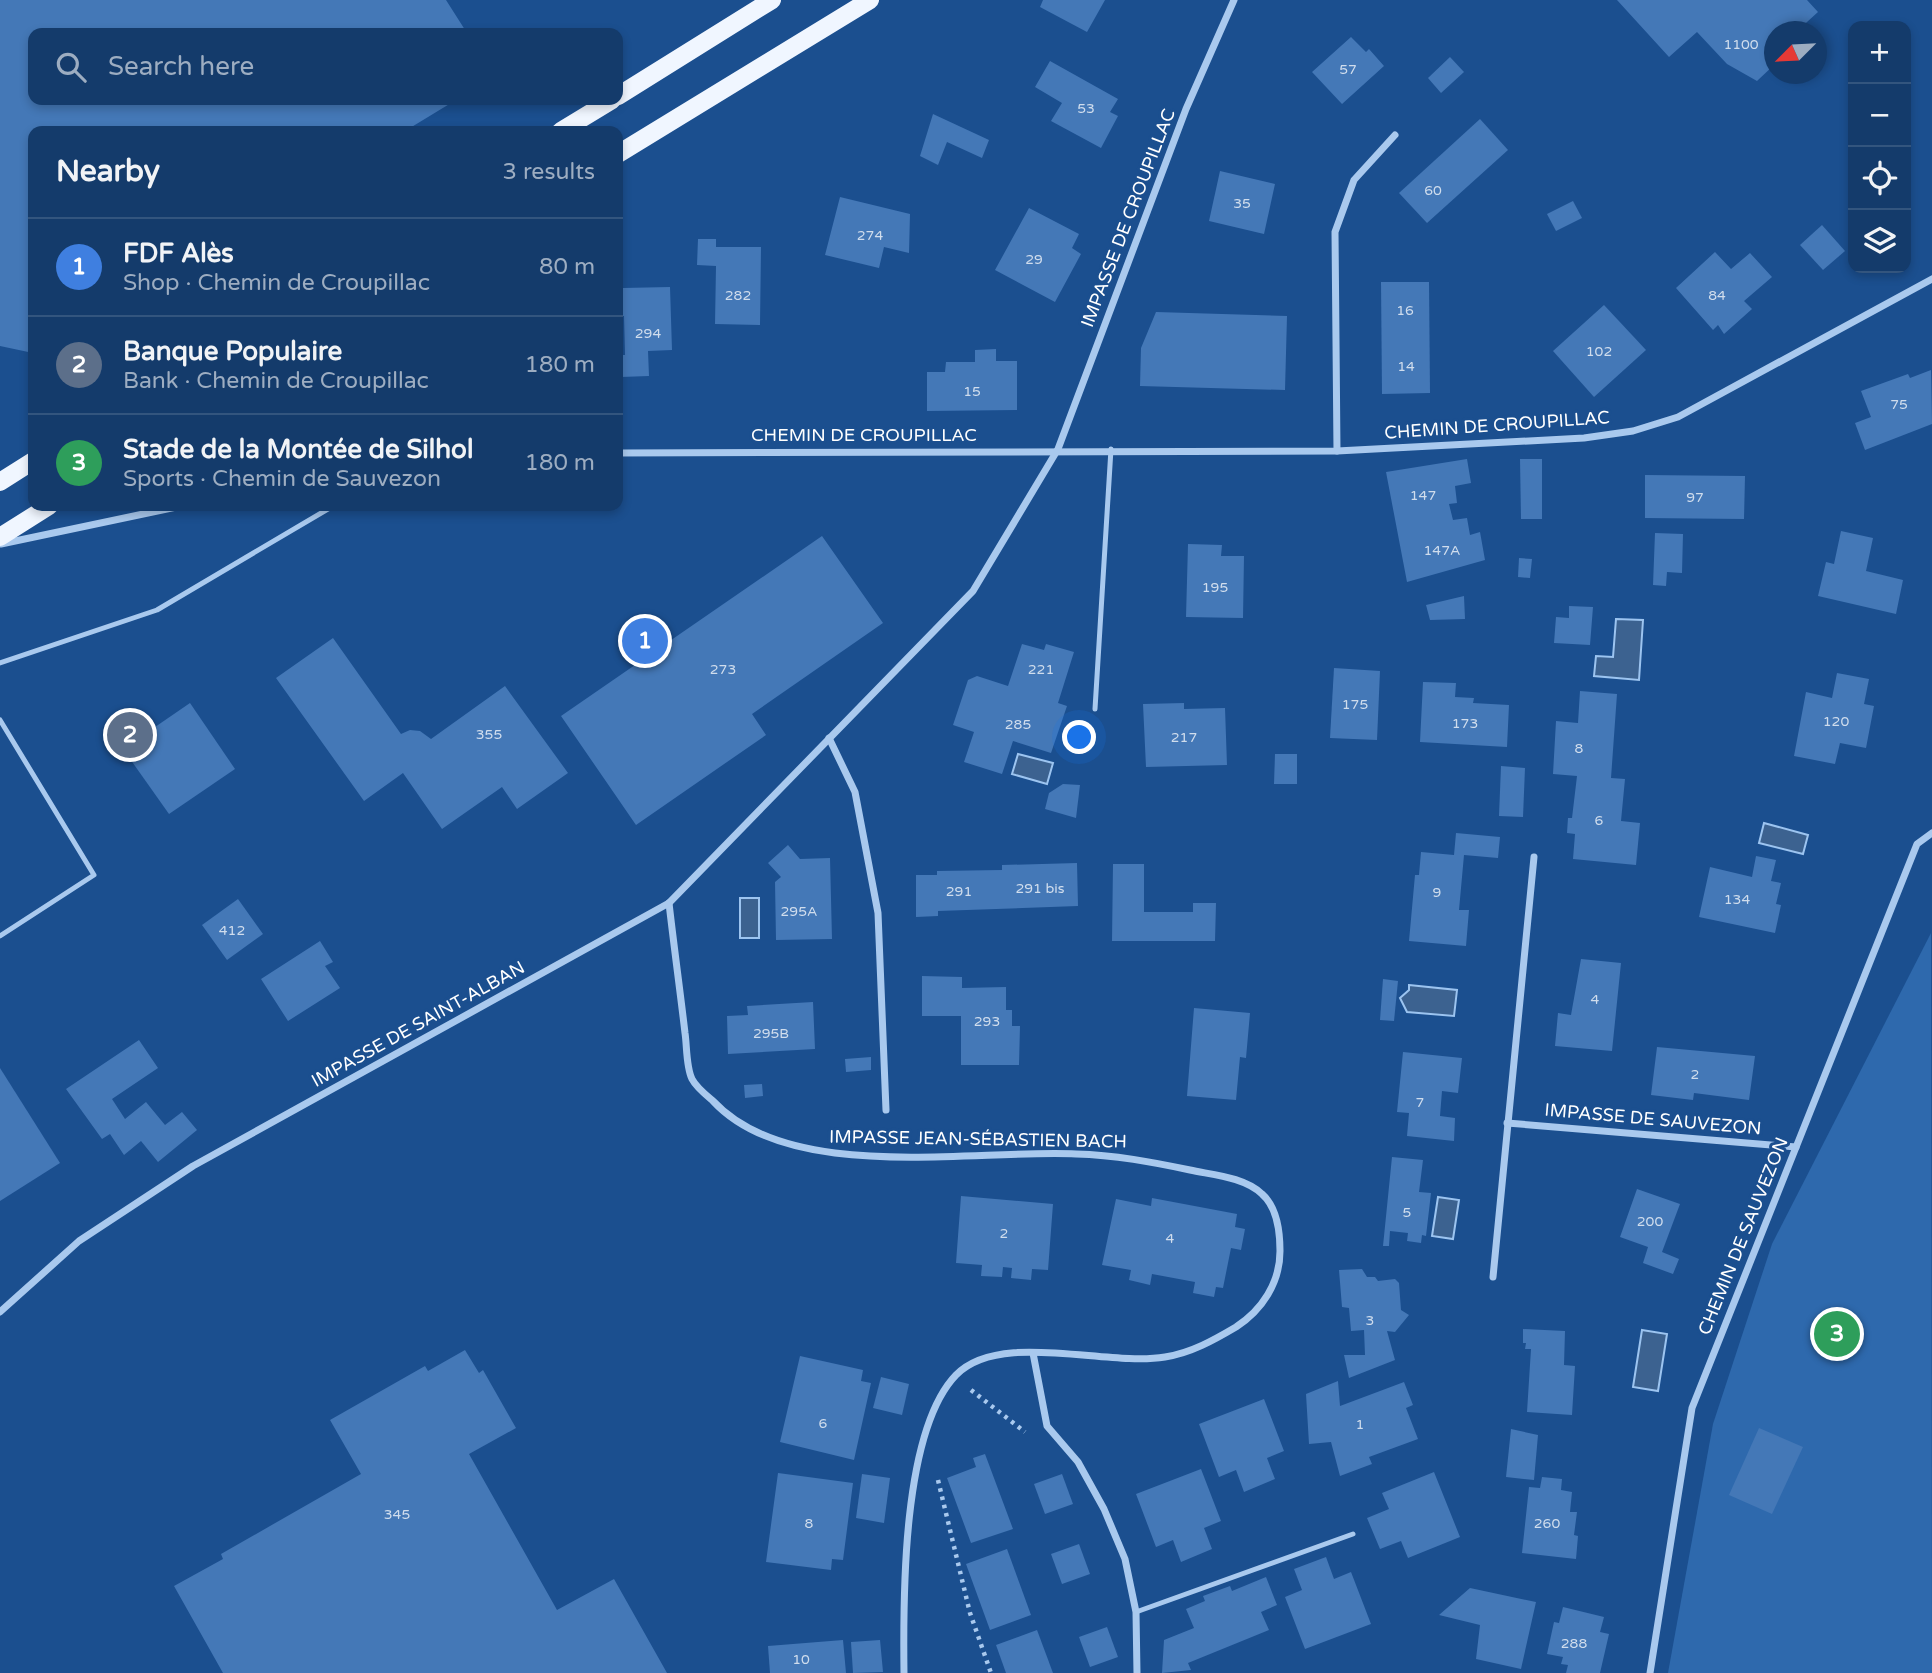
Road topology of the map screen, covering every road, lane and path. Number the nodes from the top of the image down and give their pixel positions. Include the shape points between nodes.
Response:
1 (772, 0) edge
2 (870, 0) edge
3 (1234, 0) edge
4 (623, 93) edge
5 (604, 105) edge
6 (569, 126) edge
7 (1395, 135) dead end
8 (623, 151) edge
9 (1932, 279) edge
10 (1058, 449) junction
11 (1111, 450) junction
12 (1337, 451) junction
13 (623, 453) edge
14 (28, 464) edge
15 (0, 482) edge
16 (41, 511) edge
17 (157, 511) edge
18 (325, 511) edge
19 (0, 537) edge
20 (0, 544) edge
21 (0, 663) edge
22 (1095, 709) dead end
23 (0, 720) edge
24 (829, 738) junction
25 (1932, 833) edge
26 (1534, 857) dead end
27 (668, 903) junction
28 (0, 936) edge
29 (886, 1110) dead end
30 (1507, 1123) junction
31 (1796, 1147) junction
32 (1493, 1277) dead end
33 (0, 1312) edge
34 (1033, 1353) junction
35 (954, 1377) junction
36 (970, 1389) junction
37 (964, 1399) dead end
38 (1031, 1437) dead end
39 (937, 1472) dead end
40 (1353, 1534) dead end
41 (1136, 1612) junction
42 (904, 1673) edge
43 (991, 1673) edge
44 (1137, 1673) edge
45 (1650, 1673) edge

1 - 4 main road
2 - 8 main road
3 - 10 street, IMPASSE DE CROUPILLAC via 1186,110
5 - 6 main road
7 - 12 street via 1354,180 1335,232
9 - 12 street, CHEMIN DE CROUPILLAC via 1678,417 1633,431 1584,438
10 - 11 street, CHEMIN DE CROUPILLAC
10 - 13 street, CHEMIN DE CROUPILLAC
10 - 24 street, IMPASSE DE SAINT-ALBAN via 973,591
11 - 12 street, CHEMIN DE CROUPILLAC
11 - 22 lane
14 - 15 main road
16 - 19 main road
17 - 20 street
18 - 21 lane via 157,610
23 - 28 lane via 94,875
24 - 27 street, IMPASSE DE SAINT-ALBAN
24 - 29 street via 855,792 878,913
25 - 31 street, CHEMIN DE SAUVEZON via 1917,844
26 - 30 street
27 - 33 street, IMPASSE DE SAINT-ALBAN via 193,1167 79,1241
27 - 34 street, IMPASSE JEAN-SÉBASTIEN BACH via 691,1078 728,1117 789,1147 849,1155 1137,1158 1236,1180 1264,1194 1278,1221 1280,1255 1270,1294 1251,1317 1211,1342 1166,1357 1109,1360
30 - 31 street, IMPASSE DE SAUVEZON
30 - 32 street
31 - 45 street, CHEMIN DE SAUVEZON via 1692,1409
34 - 35 street, IMPASSE JEAN-SÉBASTIEN BACH via 991,1355 969,1364
34 - 41 street via 1046,1426 1078,1462 1104,1509 1125,1559
35 - 36 path
35 - 42 street, IMPASSE JEAN-SÉBASTIEN BACH via 932,1413 917,1465 904,1586
36 - 37 path
36 - 38 path
39 - 43 path via 970,1613
40 - 41 lane
41 - 44 street

